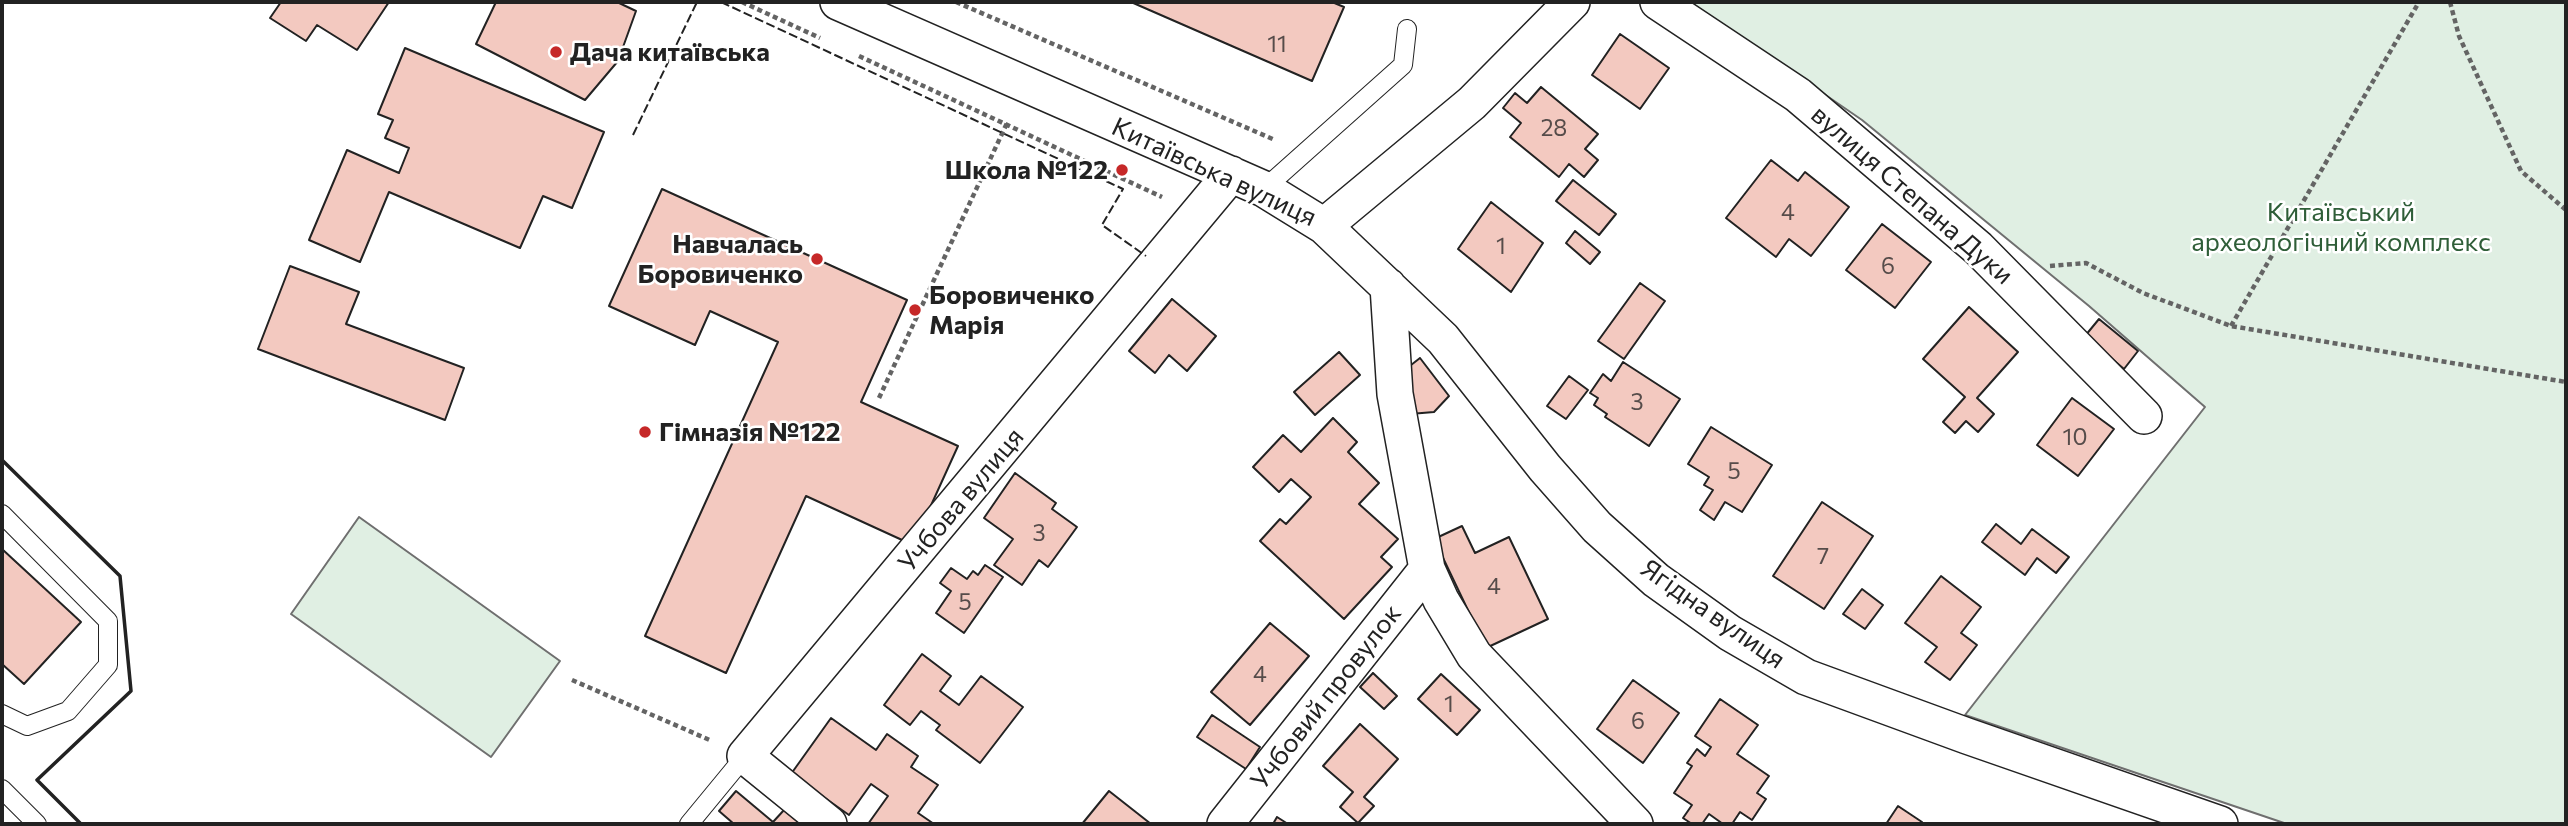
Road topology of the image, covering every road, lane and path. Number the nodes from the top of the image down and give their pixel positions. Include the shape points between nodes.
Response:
1 (742, 2) edge
2 (838, 2) edge
3 (956, 2) edge
4 (1572, 2) edge
5 (1658, 2) edge
6 (2419, 2) edge
7 (2450, 2) edge
8 (1407, 29) dead end
9 (830, 43) dead end
10 (855, 54) dead end
11 (1006, 125) junction
12 (1305, 153) junction
13 (1231, 174) junction
14 (1264, 189) junction
15 (2566, 210) edge
16 (1198, 214) junction
17 (1324, 226) junction
18 (2000, 271) junction
19 (1388, 286) junction
20 (2231, 326) junction
21 (2566, 382) edge
22 (879, 398) dead end
23 (2144, 416) dead end
24 (2, 514) edge
25 (1427, 569) junction
26 (572, 680) dead end
27 (2, 714) edge
28 (745, 756) junction
29 (2, 789) edge
30 (37, 824) edge
31 (689, 824) edge
32 (829, 824) edge
33 (1225, 824) edge
34 (1635, 824) edge
35 (2220, 824) edge

1 - 9 path
2 - 13 street, Китаївська вулиця
3 - 12 path
4 - 17 street, Китаївська вулиця via 1472,103
5 - 18 street, вулиця Степана Дуки via 1798,95
6 - 20 path
7 - 15 path via 2459,36 2521,171
8 - 12 lane via 1403,65
10 - 11 path
11 - 16 path
11 - 22 path
12 - 14 lane
13 - 14 street, Китаївська вулиця
13 - 16 street, Учбова вулиця
14 - 17 street, Китаївська вулиця
16 - 28 street, Учбова вулиця
17 - 19 street, Ягідна вулиця
18 - 20 path via 2086,263 2143,293
18 - 23 street, вулиця Степана Дуки
19 - 25 street via 1395,394
19 - 35 street, Ягідна вулиця via 1443,339 1597,527 1656,580 1730,633 1806,677
20 - 21 path
24 - 27 lane via 108,621 108,665 68,711 27,726
25 - 33 street, Учбовий провулок
25 - 34 street via 1474,655
26 - 28 path
28 - 31 lane, Учбова вулиця
28 - 32 street
29 - 30 lane

